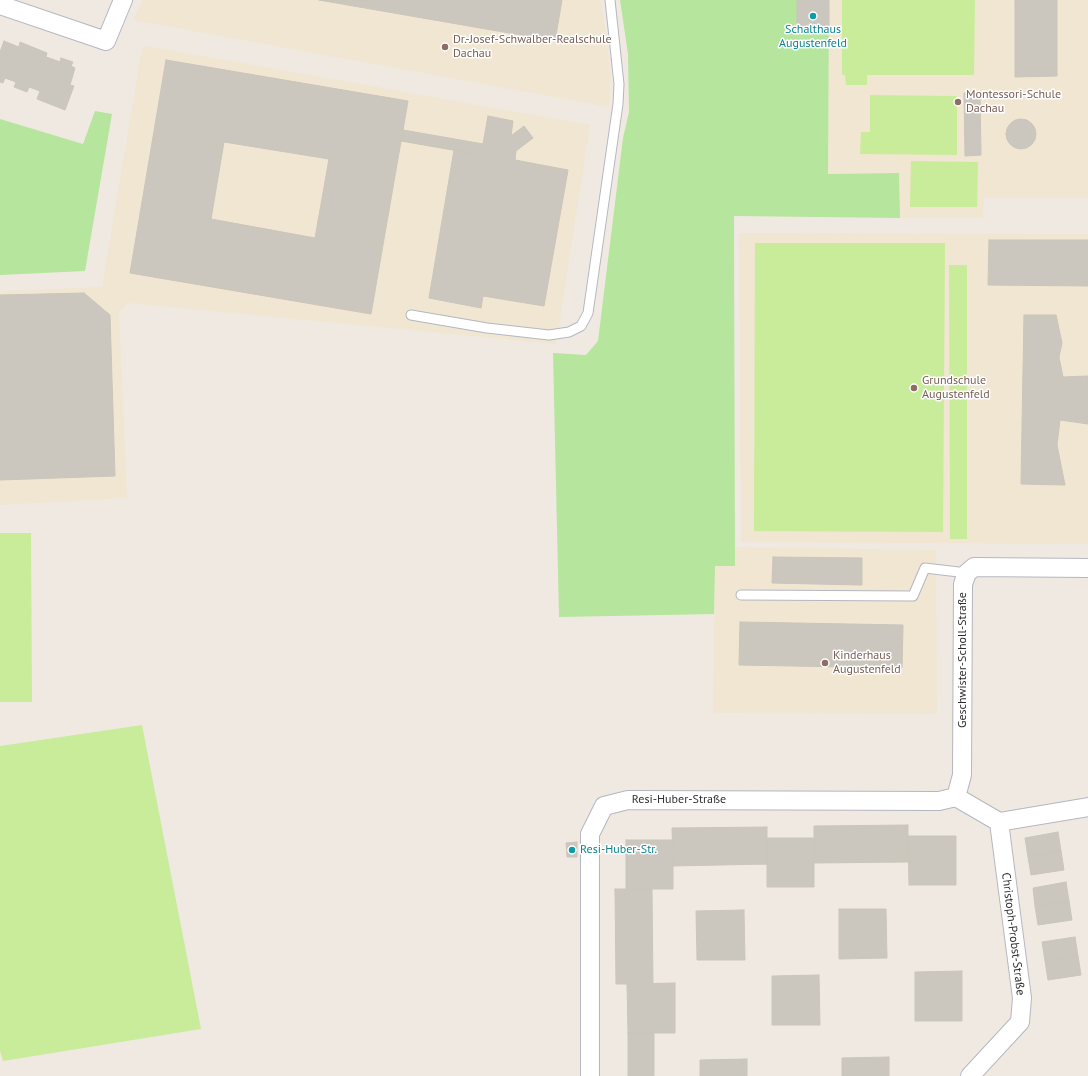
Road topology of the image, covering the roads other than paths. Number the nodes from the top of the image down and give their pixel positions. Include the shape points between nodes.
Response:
1 (123, 0) edge
2 (610, 0) edge
3 (0, 4) edge
4 (411, 315) dead end
5 (1088, 568) edge
6 (968, 573) junction
7 (741, 595) dead end
8 (956, 797) junction
9 (1088, 807) edge
10 (999, 822) junction
11 (590, 1076) edge
12 (970, 1076) edge

1 - 3 street via 106,41
2 - 4 lane via 619,84 618,104 588,313 581,326 569,332 549,335
5 - 6 street via 974,567
6 - 7 lane via 925,568 913,596
6 - 8 street, Geschwister-Scholl-Straße via 963,584 962,775
8 - 10 street
8 - 11 street, Resi-Huber-Straße via 939,801 628,800 604,806 590,834
9 - 10 street
10 - 12 street, Christoph-Probst-Straße via 1022,998 1020,1022

